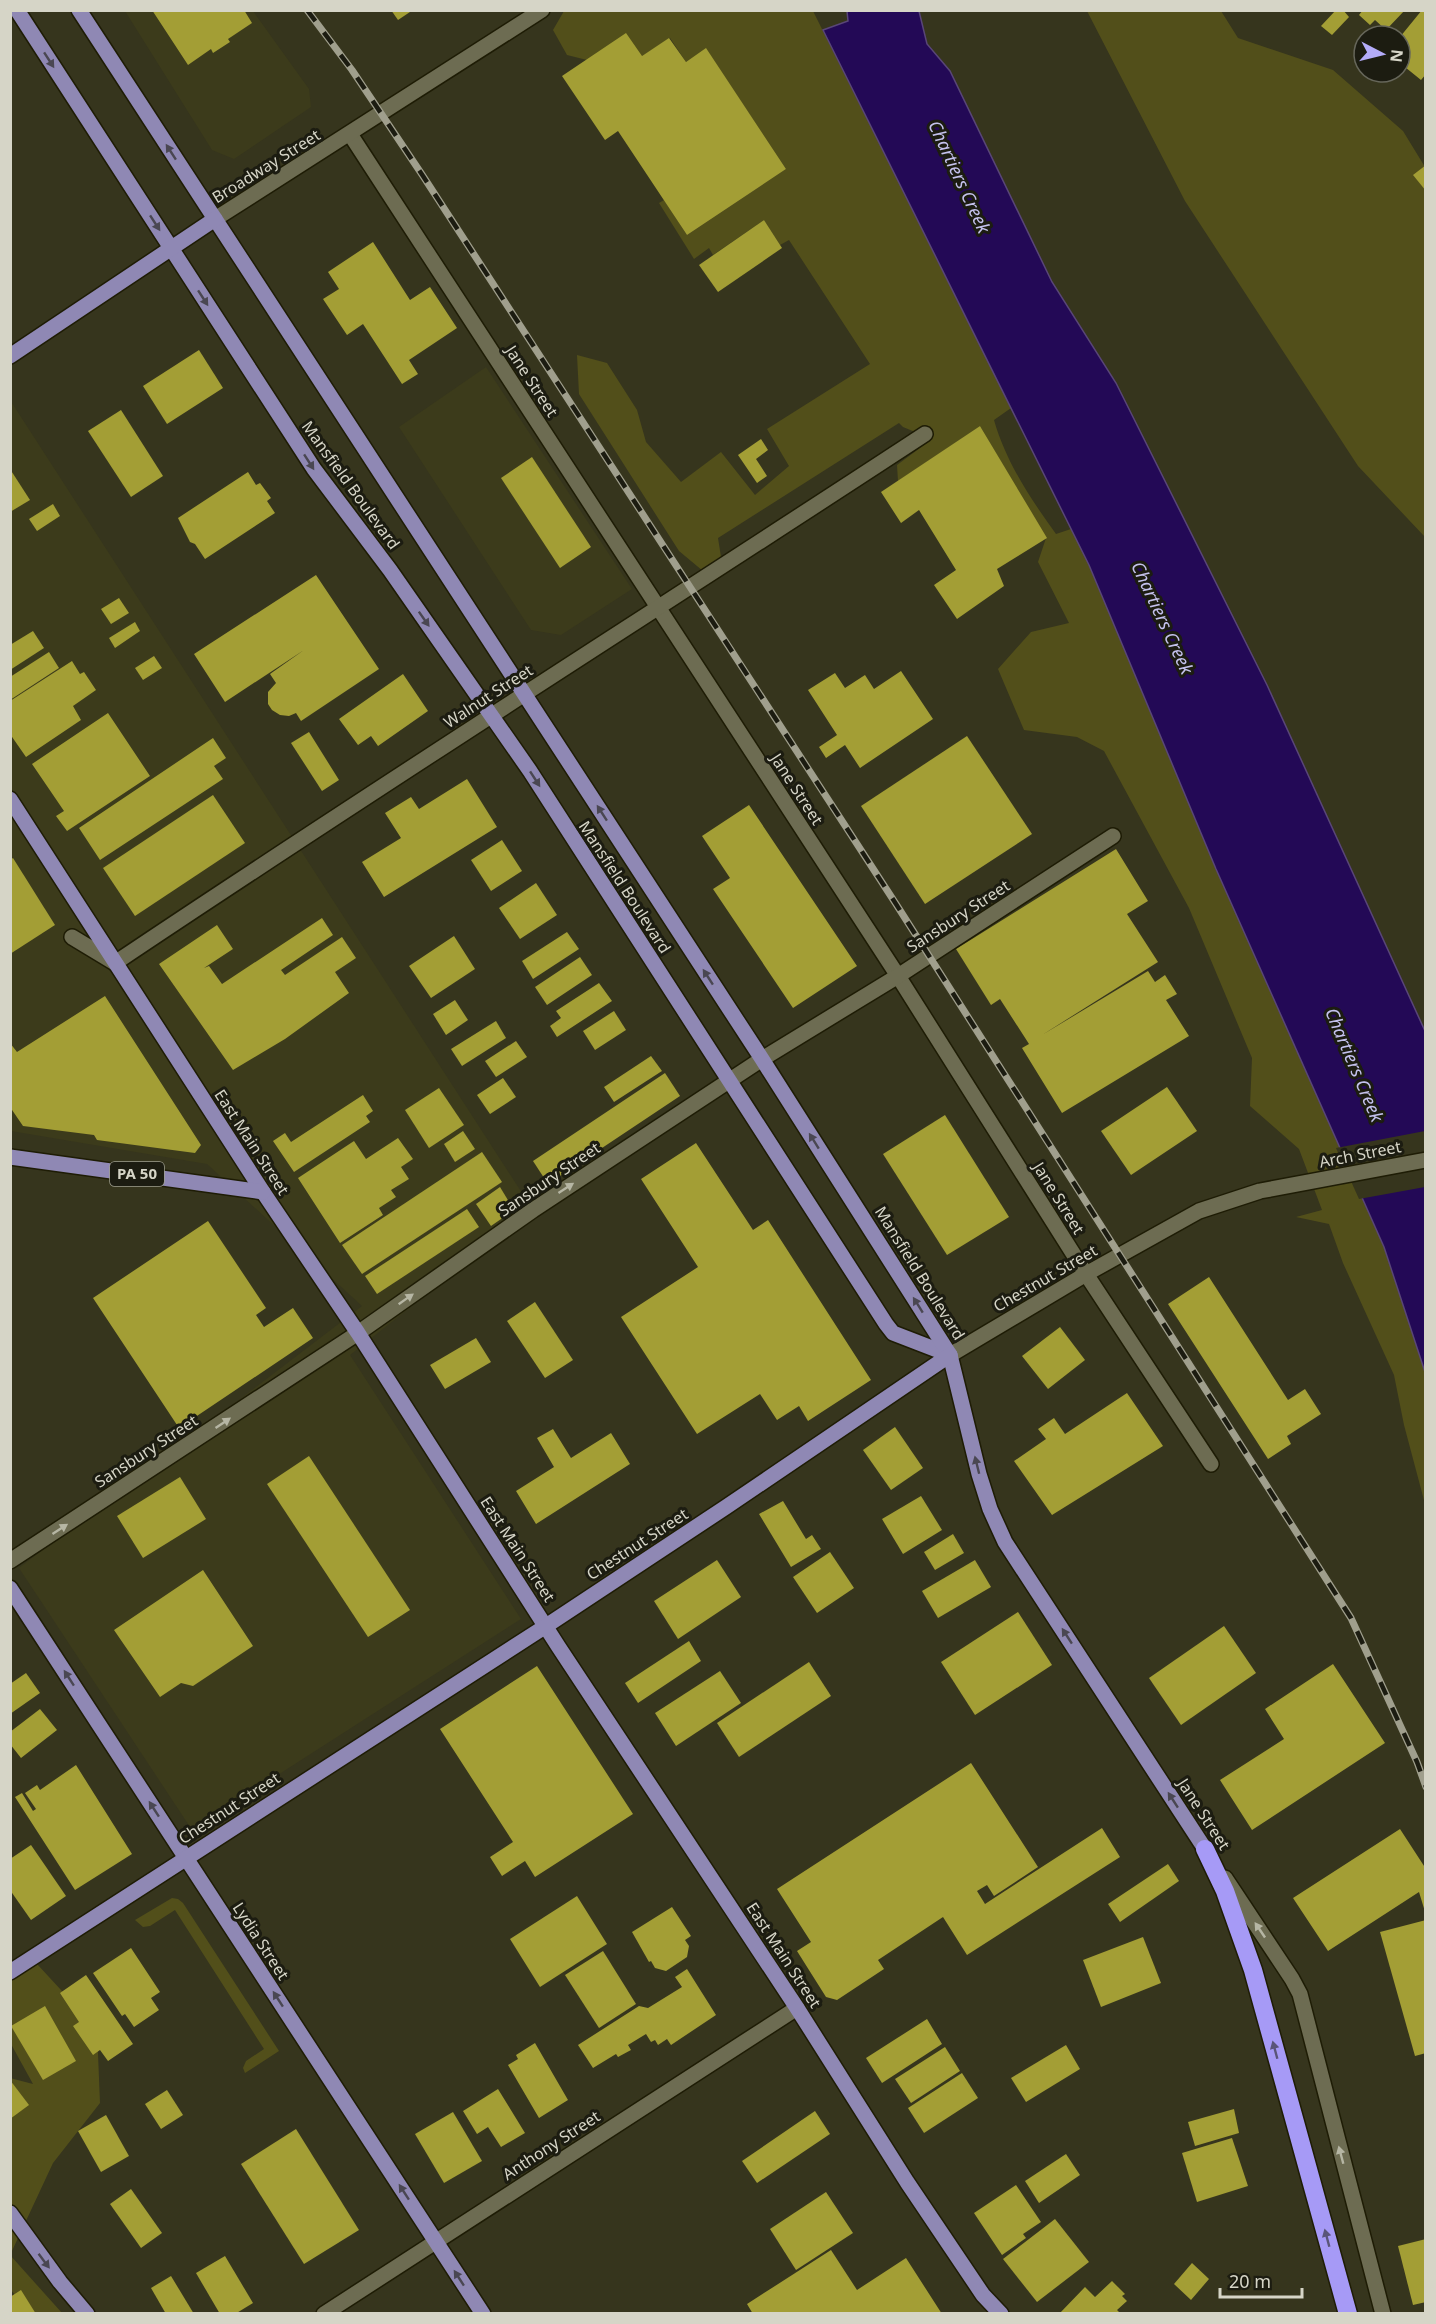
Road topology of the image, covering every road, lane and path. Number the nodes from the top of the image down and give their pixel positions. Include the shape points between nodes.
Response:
1 (17, 10) edge
2 (79, 10) edge
3 (542, 10) edge
4 (350, 134) junction
5 (215, 219) junction
6 (172, 249) junction
7 (10, 356) edge
8 (925, 434) dead end
9 (658, 609) junction
10 (524, 693) junction
11 (491, 716) junction
12 (10, 800) edge
13 (1113, 836) dead end
14 (72, 938) dead end
15 (115, 963) junction
16 (898, 976) junction
17 (762, 1059) junction
18 (729, 1081) junction
19 (10, 1157) edge
20 (1425, 1160) edge
21 (1301, 1183) joint
22 (263, 1192) junction
23 (1086, 1274) junction
24 (358, 1333) junction
25 (950, 1354) junction
26 (1211, 1464) dead end
27 (10, 1561) edge
28 (10, 1588) edge
29 (546, 1626) junction
30 (1205, 1849) junction
31 (186, 1858) junction
32 (10, 1972) edge
33 (797, 2008) junction
34 (10, 2213) edge
35 (436, 2241) junction
36 (87, 2313) edge
37 (324, 2313) edge
38 (483, 2313) edge
39 (1001, 2313) edge
40 (1348, 2313) edge
41 (1383, 2313) edge

1 -> 6 main road, Mansfield Boulevard
5 -> 2 main road, Mansfield Boulevard
3 - 4 street, Broadway Street
4 - 5 street, Broadway Street
4 - 9 street, Jane Street
5 - 6 main road, Broadway Street
5 - 10 main road, Mansfield Boulevard
6 - 7 main road, Broadway Street
6 -> 11 main road, Mansfield Boulevard via 314,469
8 - 9 street, Walnut Street
9 - 10 street, Walnut Street
9 - 16 street, Jane Street
10 - 11 street, Walnut Street
17 -> 10 main road, Mansfield Boulevard
11 - 15 street, Walnut Street
11 -> 18 main road, Mansfield Boulevard
12 - 15 main road, East Main Street
13 - 16 street, Sansbury Street
14 - 15 street
15 - 22 main road, East Main Street
16 - 17 street, Sansbury Street
16 - 23 street, Jane Street
17 - 18 street, Sansbury Street
25 -> 17 main road, Mansfield Boulevard
24 -> 18 street, Sansbury Street via 533,1210
18 - 25 main road, Mansfield Boulevard via 893,1333
19 - 22 main road, PA 50
20 - 21 street, Arch Street
21 - 23 street, Chestnut Street via 1236,1197 1199,1211
22 - 24 main road, East Main Street
23 - 25 street, Chestnut Street
23 - 26 street, Jane Street
27 -> 24 street, Sansbury Street
24 - 29 main road, East Main Street
25 - 29 main road, Chestnut Street
30 -> 25 main road, Jane Street via 1005,1542 982,1483
31 -> 28 main road, Lydia Street
29 - 31 main road, Chestnut Street
29 - 33 main road, East Main Street
40 -> 30 highway via 1253,1970 1225,1891
41 -> 30 street, Jane Street via 1300,1994
31 - 32 main road, Chestnut Street
35 -> 31 main road, Lydia Street
33 - 35 street, Anthony Street
33 - 39 main road, East Main Street via 959,2260
34 -> 36 main road
35 - 37 street, Anthony Street
38 -> 35 main road, Lydia Street

